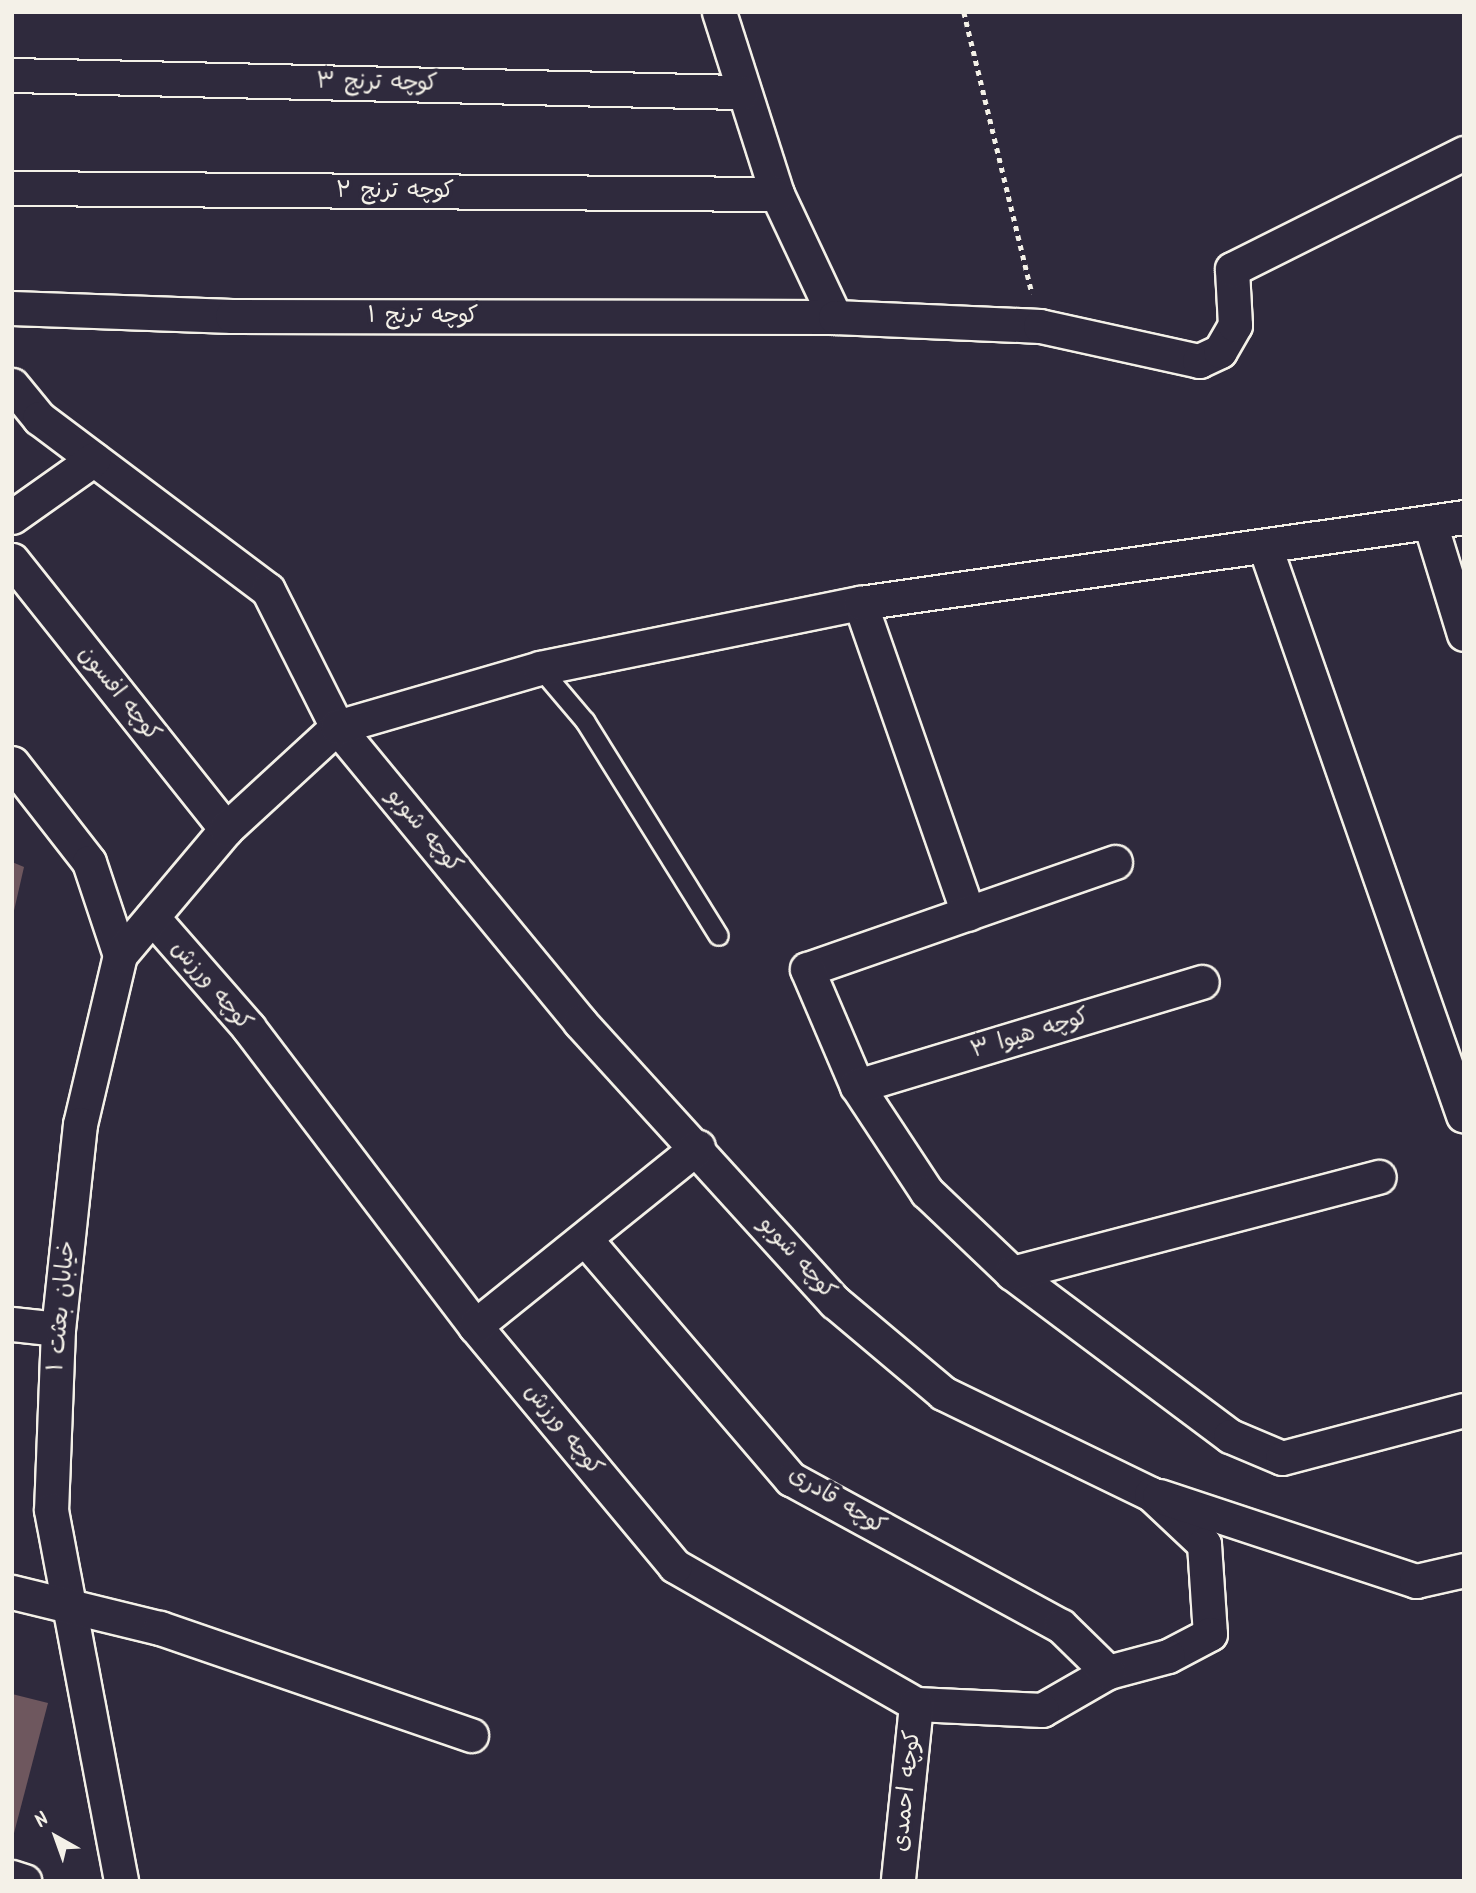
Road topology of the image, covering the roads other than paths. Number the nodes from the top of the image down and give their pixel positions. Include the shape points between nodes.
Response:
1 (719, 12) edge
2 (12, 75) edge
3 (741, 92) junction
4 (1464, 153) edge
5 (12, 188) edge
6 (777, 194) junction
7 (12, 308) edge
8 (835, 317) junction
9 (12, 385) edge
10 (93, 459) junction
11 (12, 517) edge
12 (1464, 517) edge
13 (1430, 523) junction
14 (1265, 547) junction
15 (12, 560) edge
16 (860, 604) junction
17 (1464, 634) edge
18 (540, 668) junction
19 (337, 727) junction
20 (12, 763) edge
21 (226, 829) junction
22 (1115, 862) dead end
23 (968, 914) junction
24 (152, 917) junction
25 (719, 936) dead end
26 (120, 954) junction
27 (1202, 982) dead end
28 (857, 1086) junction
29 (1463, 1115) edge
30 (698, 1147) junction
31 (1379, 1177) dead end
32 (586, 1240) junction
33 (1012, 1273) junction
34 (12, 1324) edge
35 (475, 1326) junction
36 (58, 1329) junction
37 (1464, 1410) edge
38 (1152, 1494) junction
39 (1464, 1570) edge
40 (12, 1592) edge
41 (66, 1601) junction
42 (1108, 1672) junction
43 (916, 1704) junction
44 (471, 1735) dead end
45 (12, 1877) edge
46 (898, 1879) dead end
47 (24, 1881) edge
48 (121, 1881) edge

1 - 3 street
2 - 3 street, کوچه ترنج ۳
3 - 6 street
4 - 8 street, کوچه ترنج ۱ via 1231,269 1235,325 1220,351 1199,361 1040,326
5 - 6 street, کوچه ترنج ۲
6 - 8 street
7 - 8 street, کوچه ترنج ۱ via 232,316
9 - 10 street, کوچه شوبو via 39,418
10 - 11 street
10 - 19 street, کوچه شوبو via 268,590
12 - 13 street
13 - 14 street
13 - 17 street
14 - 16 street
14 - 29 street
15 - 21 street, کوچه افسون
16 - 18 street
16 - 23 street
18 - 19 street
18 - 25 lane via 585,721
19 - 21 street
19 - 30 street, کوچه شوبو via 580,1021
20 - 26 street via 89,862
21 - 24 street
22 - 23 street
23 - 28 street via 807,969
24 - 26 street
24 - 35 street, کوچه ورزش via 249,1028
26 - 36 street, خیابان بعثت ۱ via 80,1124
27 - 28 street, کوچه هیوا ۳
28 - 33 street via 928,1192
30 - 32 street
30 - 38 street, کوچه شوبو via 835,1302 943,1393
31 - 33 street
32 - 35 street
32 - 42 street, کوچه قادری via 791,1479 1061,1626
33 - 37 street via 1230,1436 1282,1458
34 - 36 street
35 - 43 street, کوچه ورزش via 674,1566
36 - 41 street, خیابان بعثت ۱ via 51,1510
38 - 39 street via 1416,1581
38 - 42 street, کوچه شوبو via 1204,1544 1210,1634 1168,1656
40 - 41 street
41 - 44 street
41 - 48 street, خیابان بعثت ۱
42 - 43 street, کوچه ورزش via 1042,1710
43 - 46 street, کوچه احمدی
45 - 47 street

